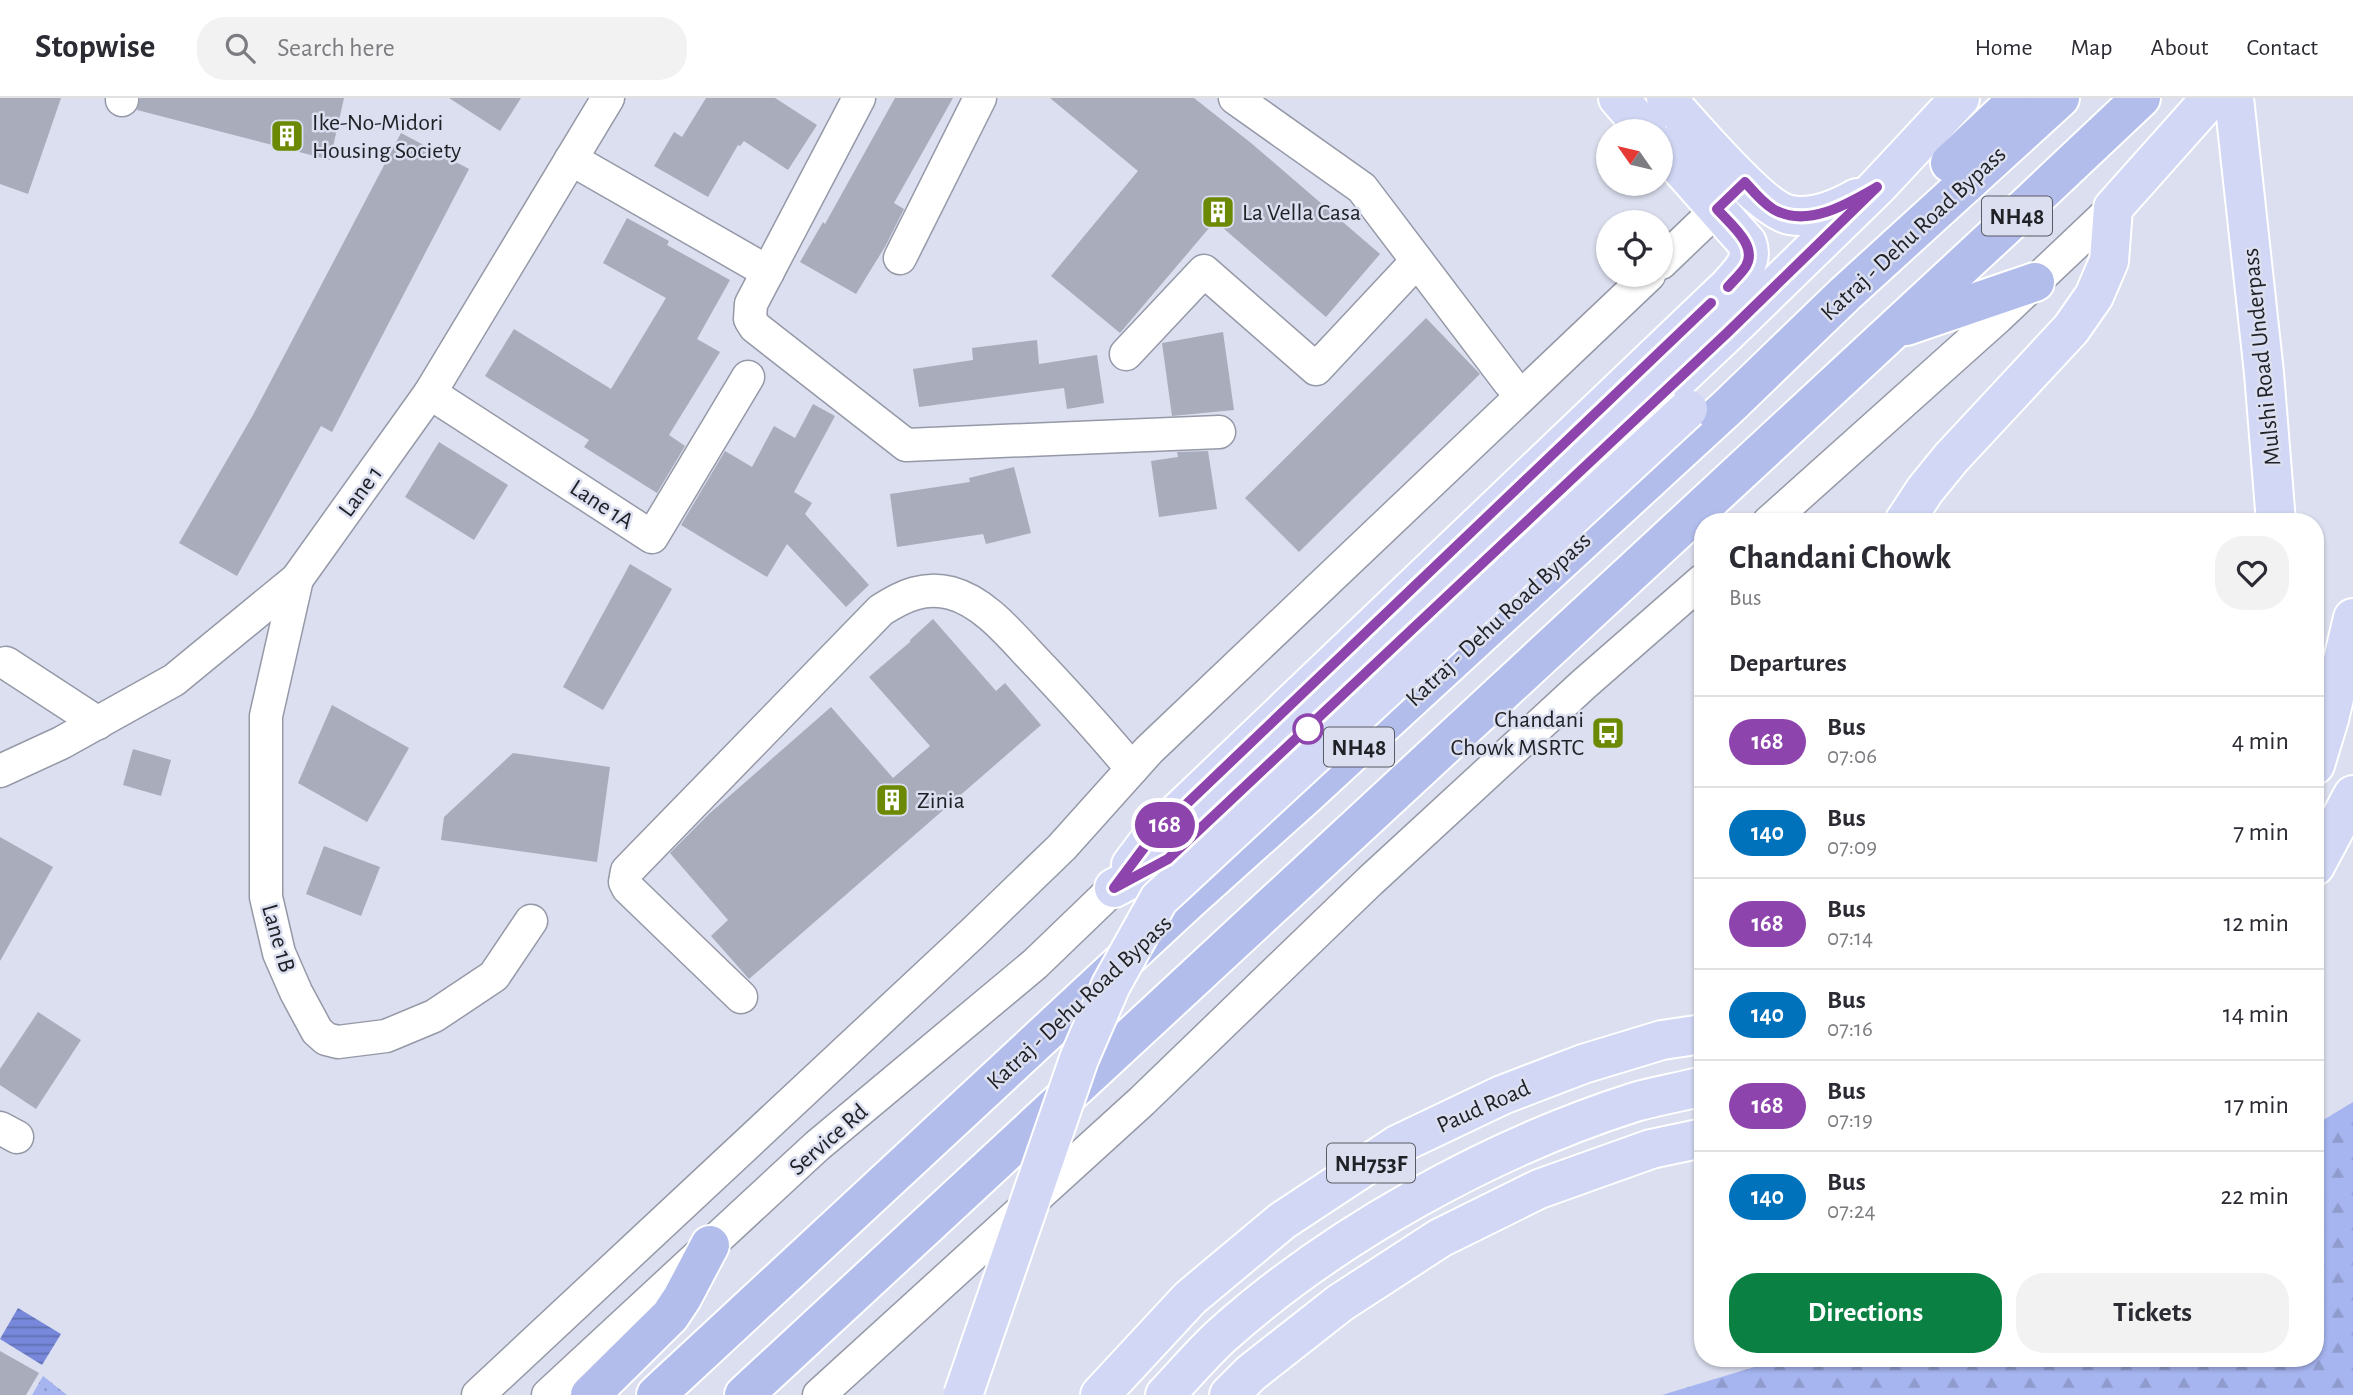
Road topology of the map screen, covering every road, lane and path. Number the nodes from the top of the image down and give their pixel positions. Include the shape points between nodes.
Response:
1 (608, 98) edge
2 (859, 98) edge
3 (979, 98) edge
4 (1235, 98) edge
5 (1618, 98) edge
6 (1666, 98) edge
7 (1960, 98) edge
8 (2019, 98) edge
9 (2060, 98) edge
10 (2141, 98) edge
11 (2211, 98) edge
12 (2234, 98) edge
13 (1636, 119) edge
14 (571, 159) junction
15 (1673, 160) edge
16 (1745, 182) junction
17 (1877, 187) junction
18 (2113, 208) junction
19 (1717, 209) junction
20 (1673, 251) edge
21 (900, 258) dead end
22 (1417, 261) junction
23 (768, 272) junction
24 (2035, 282) junction
25 (1636, 287) edge
26 (1891, 331) junction
27 (1126, 354) dead end
28 (748, 377) dead end
29 (1509, 382) dead end
30 (430, 393) junction
31 (1688, 409) joint
32 (1219, 432) dead end
33 (1695, 513) edge
34 (1779, 513) edge
35 (1910, 513) edge
36 (2275, 513) edge
37 (1694, 514) edge
38 (297, 579) junction
39 (1694, 588) edge
40 (2353, 618) edge
41 (6, 663) dead end
42 (98, 723) junction
43 (2324, 735) edge
44 (1132, 769) junction
45 (0, 771) edge
46 (2353, 795) edge
47 (2324, 849) edge
48 (1114, 888) junction
49 (531, 921) dead end
50 (741, 997) dead end
51 (1694, 1035) edge
52 (1694, 1088) edge
53 (1694, 1140) edge
54 (710, 1245) junction
55 (478, 1395) edge
56 (548, 1395) edge
57 (590, 1395) edge
58 (656, 1395) edge
59 (744, 1395) edge
60 (819, 1395) edge
61 (963, 1395) edge
62 (1100, 1395) edge
63 (1165, 1395) edge
64 (1229, 1395) edge

1 - 14 street, Lane 1
2 - 23 street
3 - 21 street
4 - 22 street via 1362,188
5 - 13 main road
6 - 16 main road
7 - 17 main road
8 - 31 highway
9 - 58 highway, Katraj - Dehu Road Bypass / NH48
10 - 26 highway, NH48
11 - 18 main road
12 - 36 main road, Mulshi Road Underpass
14 - 23 street
14 - 30 street, Lane 1
15 - 19 main road
16 - 17 main road via 1774,210 1792,216 1825,213
16 - 19 street
17 - 48 main road via 1168,859
18 - 24 street
18 - 35 main road via 2109,261 2094,296 2071,329 1951,458
19 - 20 street
19 - 48 main road via 1750,253 1746,266 1728,287 1152,837
22 - 27 street via 1316,369 1204,271
22 - 29 street
23 - 32 street via 749,312 755,327 906,445
24 - 26 highway
24 - 34 street
25 - 44 street
26 - 33 highway, NH48
28 - 30 street, Lane 1A via 652,537
30 - 38 street, Lane 1
31 - 61 main road, bridge via 1159,899 1111,985 1079,1059
37 - 59 highway, NH48
38 - 42 street, Lane 1 via 174,680
38 - 49 street, Lane 1B via 266,716 266,897 279,953 317,1031 338,1042 386,1036 434,1016 494,976
39 - 60 street via 1370,881 1142,1101
40 - 43 main road
41 - 42 street
42 - 45 street, Lane 1
44 - 50 street via 1001,626 977,606 951,593 922,590 899,598 880,610 625,876 628,888
44 - 55 street via 974,932
46 - 47 main road
48 - 54 street, Service Rd via 1035,964 817,1146
51 - 62 main road, Paud Road / NH753F via 1583,1064 1397,1145 1282,1221 1200,1289
52 - 63 main road via 1636,1102 1526,1143 1424,1194 1314,1263 1220,1338
53 - 64 main road via 1651,1149 1539,1189 1440,1238 1340,1303
54 - 56 street, Service Rd
54 - 57 highway via 670,1316

